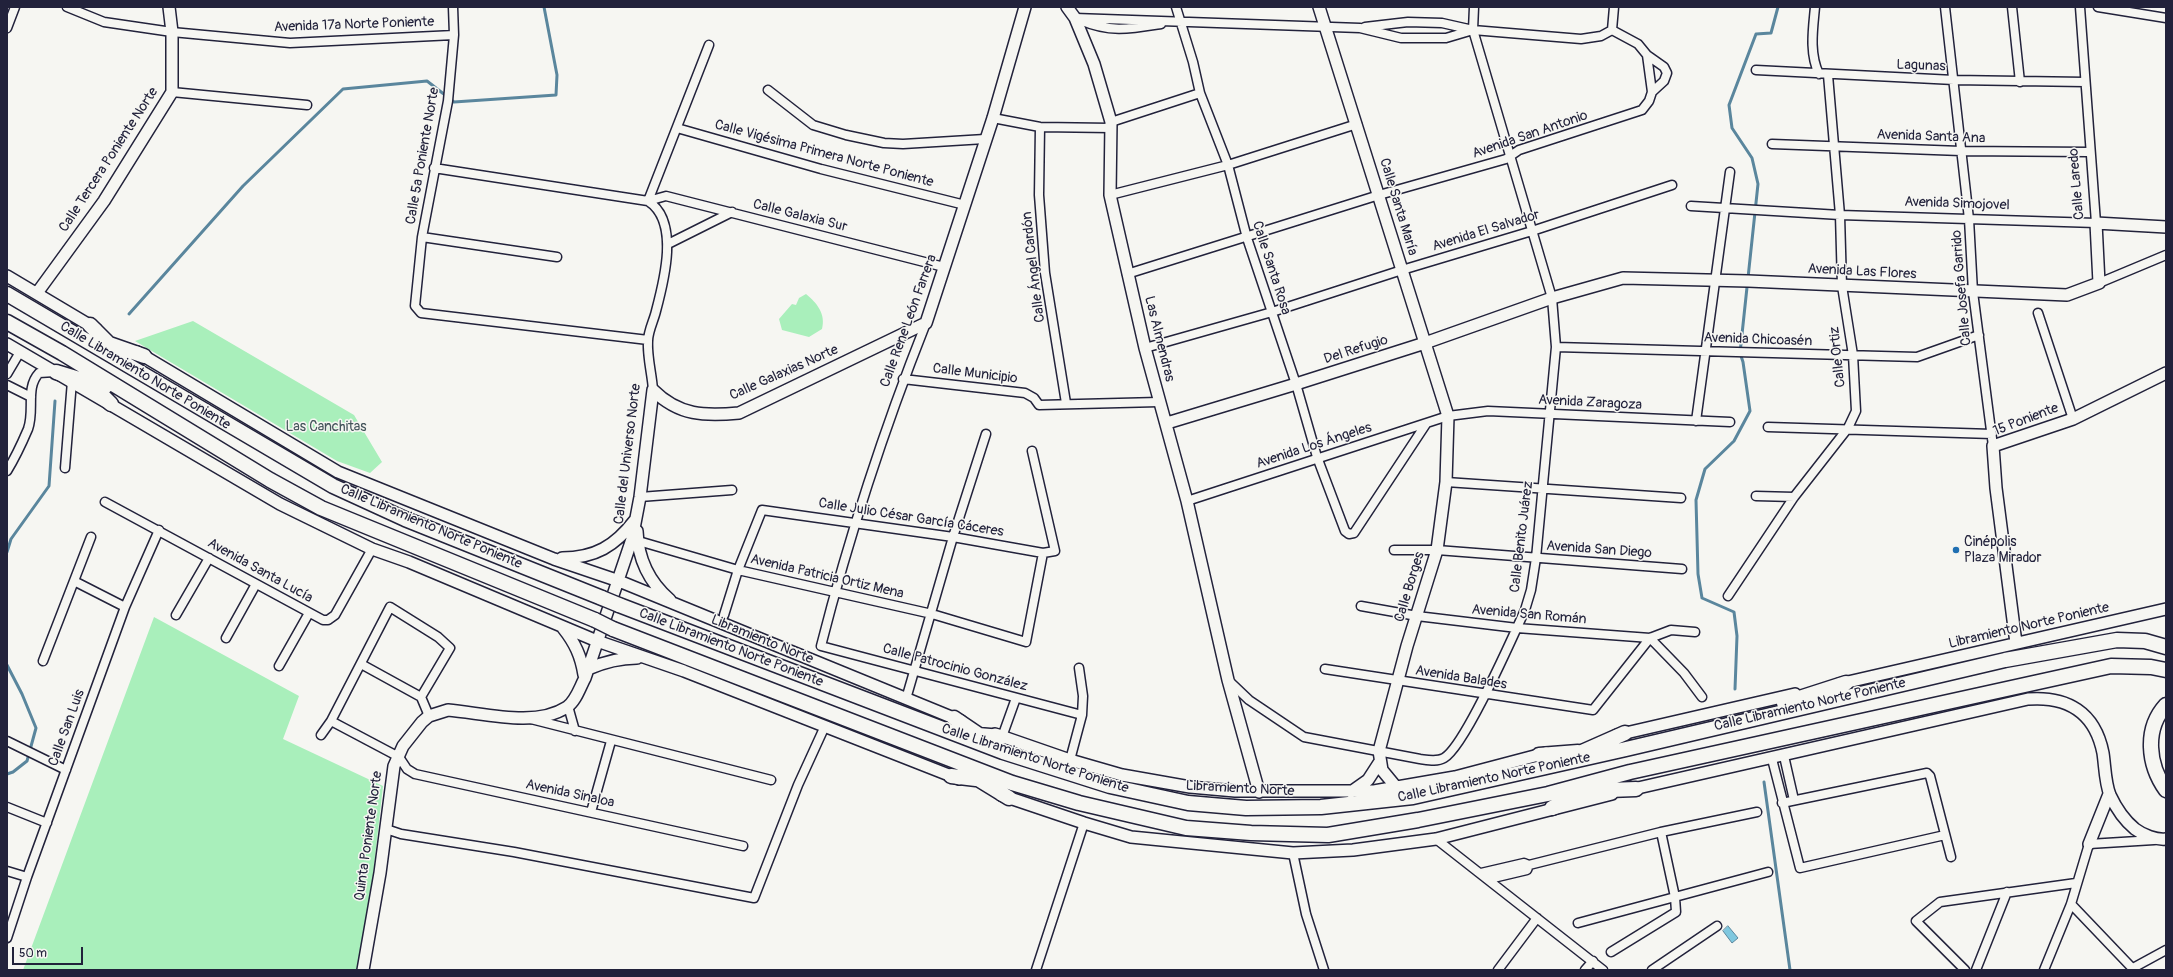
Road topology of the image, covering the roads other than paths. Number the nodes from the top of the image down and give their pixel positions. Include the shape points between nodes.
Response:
1 (15, 7) edge
2 (67, 7) edge
3 (169, 7) edge
4 (453, 7) edge
5 (1025, 7) edge
6 (1067, 7) edge
7 (1176, 7) edge
8 (1319, 7) edge
9 (1474, 7) edge
10 (1614, 7) edge
11 (1815, 7) edge
12 (1944, 7) edge
13 (2012, 7) edge
14 (2080, 7) edge
15 (2098, 7) edge
16 (2127, 10) edge
17 (1075, 18) junction
18 (2166, 18) edge
19 (1179, 22) junction
20 (1325, 26) junction
21 (7, 28) edge
22 (1360, 28) junction
23 (1473, 30) junction
24 (1612, 30) junction
25 (172, 32) junction
26 (454, 35) junction
27 (709, 45) dead end
28 (1647, 55) junction
29 (1756, 70) dead end
30 (1819, 74) junction
31 (1828, 75) junction
32 (1954, 80) junction
33 (2020, 82) junction
34 (2085, 82) junction
35 (768, 90) dead end
36 (172, 92) junction
37 (1652, 92) junction
38 (1200, 93) junction
39 (307, 105) dead end
40 (993, 118) junction
41 (1357, 124) junction
42 (1111, 125) junction
43 (1040, 127) junction
44 (677, 128) junction
45 (985, 139) junction
46 (1772, 144) dead end
47 (1835, 147) junction
48 (1961, 151) junction
49 (2089, 152) junction
50 (1511, 156) junction
51 (1228, 165) junction
52 (434, 168) junction
53 (1730, 172) dead end
54 (1672, 185) dead end
55 (1110, 195) junction
56 (1379, 195) junction
57 (648, 201) junction
58 (965, 205) junction
59 (1691, 206) dead end
60 (1726, 209) junction
61 (732, 212) junction
62 (1840, 215) junction
63 (1969, 219) junction
64 (2096, 224) junction
65 (2166, 227) edge
66 (1532, 231) junction
67 (422, 237) junction
68 (1247, 238) junction
69 (668, 244) junction
70 (2166, 255) edge
71 (557, 257) dead end
72 (944, 267) junction
73 (1402, 270) junction
74 (1127, 274) junction
75 (7, 276) edge
76 (1716, 280) junction
77 (2099, 283) junction
78 (1842, 286) junction
79 (1973, 292) junction
80 (7, 294) edge
81 (37, 294) junction
82 (1552, 298) junction
83 (1272, 312) junction
84 (2038, 313) dead end
85 (7, 322) edge
86 (926, 323) junction
87 (90, 325) junction
88 (71, 332) junction
89 (1979, 335) junction
90 (648, 340) junction
91 (1425, 343) junction
92 (7, 344) edge
93 (109, 344) junction
94 (1556, 347) junction
95 (1145, 348) junction
96 (20, 352) junction
97 (1705, 352) junction
98 (62, 353) junction
99 (1852, 355) junction
100 (144, 356) junction
101 (135, 368) junction
102 (9, 370) edge
103 (56, 372) junction
104 (2166, 373) edge
105 (903, 379) junction
106 (72, 381) junction
107 (88, 381) junction
108 (1296, 384) junction
109 (7, 385) edge
110 (653, 390) junction
111 (126, 394) junction
112 (31, 397) junction
113 (1159, 402) junction
114 (1066, 403) junction
115 (111, 404) junction
116 (1550, 414) junction
117 (1448, 416) junction
118 (2073, 419) junction
119 (1696, 422) junction
120 (1730, 422) dead end
121 (1167, 423) junction
122 (1426, 424) junction
123 (1768, 427) dead end
124 (1848, 428) junction
125 (986, 434) dead end
126 (1992, 434) junction
127 (1993, 446) junction
128 (1032, 451) dead end
129 (1317, 457) junction
130 (64, 468) dead end
131 (7, 471) edge
132 (1446, 482) junction
133 (1542, 487) junction
134 (732, 490) dead end
135 (1756, 496) dead end
136 (640, 497) junction
137 (1794, 497) junction
138 (1681, 498) dead end
139 (1187, 501) junction
140 (105, 502) dead end
141 (855, 522) junction
142 (159, 530) junction
143 (91, 537) dead end
144 (953, 537) junction
145 (631, 538) junction
146 (372, 549) junction
147 (1394, 550) dead end
148 (1437, 550) junction
149 (1043, 553) junction
150 (209, 558) junction
151 (1536, 558) junction
152 (554, 559) junction
153 (1682, 569) dead end
154 (738, 570) junction
155 (74, 581) junction
156 (619, 582) junction
157 (256, 584) junction
158 (835, 592) junction
159 (1728, 596) dead end
160 (675, 604) junction
161 (1361, 606) dead end
162 (125, 607) junction
163 (2166, 609) edge
164 (309, 613) junction
165 (932, 614) junction
166 (176, 615) dead end
167 (724, 615) dead end
168 (1417, 616) junction
169 (562, 626) junction
170 (1517, 628) junction
171 (1695, 632) dead end
172 (226, 638) dead end
173 (1650, 638) junction
174 (597, 641) junction
175 (2016, 643) junction
176 (822, 646) joint
177 (2166, 647) edge
178 (648, 658) junction
179 (42, 661) dead end
180 (361, 664) junction
181 (279, 666) dead end
182 (1079, 668) dead end
183 (1325, 669) dead end
184 (2166, 670) edge
185 (914, 671) junction
186 (1899, 672) joint
187 (586, 674) junction
188 (1228, 680) junction
189 (1398, 681) junction
190 (1846, 683) junction
191 (1484, 695) junction
192 (421, 697) junction
193 (1702, 697) dead end
194 (1016, 698) junction
195 (906, 699) junction
196 (2166, 705) edge
197 (568, 706) junction
198 (1082, 715) junction
199 (429, 716) junction
200 (954, 718) junction
201 (529, 719) junction
202 (331, 721) junction
203 (1737, 722) junction
204 (825, 726) junction
205 (575, 731) junction
206 (946, 731) junction
207 (1625, 733) junction
208 (321, 735) dead end
209 (982, 736) junction
210 (1002, 737) junction
211 (612, 741) junction
212 (10, 743) edge
213 (1626, 749) junction
214 (1585, 751) junction
215 (1003, 752) junction
216 (944, 756) junction
217 (1784, 756) junction
218 (399, 757) junction
219 (1379, 757) junction
220 (1772, 759) junction
221 (1070, 760) junction
222 (1543, 760) junction
223 (66, 770) junction
224 (1630, 772) junction
225 (1788, 773) junction
226 (951, 776) junction
227 (1776, 776) junction
228 (976, 779) junction
229 (771, 780) dead end
230 (1012, 783) junction
231 (1396, 787) junction
232 (1636, 789) junction
233 (1591, 790) junction
234 (2166, 790) edge
235 (1259, 792) junction
236 (1351, 792) junction
237 (1548, 794) junction
238 (2109, 794) junction
239 (1009, 798) junction
240 (1794, 800) junction
241 (1782, 803) junction
242 (7, 807) edge
243 (1552, 808) junction
244 (591, 812) junction
245 (1757, 812) dead end
246 (48, 822) junction
247 (1084, 823) junction
248 (386, 829) junction
249 (1662, 832) junction
250 (1946, 835) junction
251 (1436, 839) junction
252 (2163, 839) edge
253 (2089, 844) junction
254 (743, 846) dead end
255 (1293, 853) junction
256 (1951, 857) dead end
257 (1529, 865) junction
258 (7, 871) edge
259 (1768, 872) dead end
260 (1482, 873) junction
261 (27, 878) junction
262 (1489, 879) junction
263 (2076, 883) junction
264 (2007, 892) junction
265 (1675, 897) junction
266 (2071, 904) junction
267 (1537, 918) junction
268 (1578, 923) dead end
269 (1717, 926) dead end
270 (7, 938) edge
271 (2166, 950) edge
272 (1611, 952) dead end
273 (1593, 961) junction
274 (2133, 969) edge
275 (362, 970) edge
276 (1036, 970) edge
277 (1324, 970) edge
278 (1498, 970) edge
279 (1585, 970) edge
280 (1603, 970) edge
281 (1652, 970) edge
282 (1965, 970) edge
283 (1976, 970) edge
284 (2044, 970) edge

1 - 21 street
2 - 25 street, Avenida 17a Norte Poniente via 104,22
3 - 25 street, Calle Tercera Poniente Norte
4 - 26 street, Calle 5a Poniente Norte
5 - 40 street, Calle Rene León Farrera
6 - 17 street, Las Almendras
7 - 19 street, Calle Santa Rosa
8 - 20 street, Calle Santa María
9 - 23 street, Calle Benito Juárez
10 - 24 street
11 - 30 street via 1813,47
12 - 32 street, Calle Josefa Garrido
13 - 33 street
14 - 34 street, Calle Laredo
15 - 16 street
16 - 18 street
17 - 19 street via 1096,27 1115,30
17 - 42 street, Las Almendras via 1094,64
19 - 20 street
19 - 38 street, Calle Santa Rosa via 1193,62
20 - 22 street
20 - 41 street, Calle Santa María
22 - 23 street via 1408,22 1442,23
22 - 23 street via 1401,38 1446,38
23 - 24 street via 1581,39 1601,36
23 - 50 street, Calle Benito Juárez
24 - 28 street via 1638,44
25 - 26 street, Avenida 17a Norte Poniente via 290,43
25 - 36 street, Calle Tercera Poniente Norte
26 - 52 street, Calle 5a Poniente Norte via 448,101
27 - 44 street
28 - 37 street
28 - 37 street via 1664,67 1667,74 1664,81
29 - 30 street, Lagunas
30 - 31 street, Lagunas
31 - 32 street, Lagunas
31 - 47 street, Calle Ortiz
32 - 33 street, Lagunas
32 - 48 street, Calle Josefa Garrido
33 - 34 street, Lagunas
34 - 49 street, Calle Laredo
35 - 45 street via 813,125 846,135 903,144
36 - 39 street
36 - 81 street, Calle Tercera Poniente Norte via 104,201
37 - 50 street, Avenida San Antonio via 1650,101 1642,110 1519,150
38 - 42 street
38 - 51 street, Calle Santa Rosa
40 - 43 street
40 - 45 street, Calle Rene León Farrera
41 - 51 street
41 - 56 street, Calle Santa María
42 - 43 street
42 - 55 street, Las Almendras
43 - 114 street, Calle Ángel Cardón via 1039,195 1045,273
44 - 57 street
44 - 58 street, Calle Vigésima Primera Norte Poniente via 821,169
45 - 58 street, Calle Rene León Farrera
46 - 47 street, Avenida Santa Ana
47 - 48 street, Avenida Santa Ana
47 - 62 street, Calle Ortiz
48 - 49 street, Avenida Santa Ana
48 - 63 street, Calle Josefa Garrido
49 - 64 street, Calle Laredo
50 - 56 street, Avenida San Antonio via 1506,160
50 - 66 street, Calle Benito Juárez
51 - 55 street
51 - 68 street, Calle Santa Rosa
52 - 57 street
52 - 67 street, Calle 5a Poniente Norte
53 - 60 street
54 - 66 street, Avenida El Salvador
55 - 74 street, Las Almendras
56 - 68 street, Avenida San Antonio
56 - 73 street, Calle Santa María
57 - 61 street, Calle Galaxia Sur via 666,196
57 - 69 street, Calle del Universo Norte via 658,209 664,222
58 - 72 street, Calle Rene León Farrera
59 - 60 street, Avenida Simojovel
60 - 62 street, Avenida Simojovel
60 - 76 street
61 - 69 street
61 - 72 street, Calle Galaxia Sur
62 - 63 street, Avenida Simojovel
62 - 78 street, Calle Ortiz
63 - 64 street, Avenida Simojovel
63 - 79 street, Calle Josefa Garrido
64 - 65 street, Avenida Simojovel
64 - 77 street, Calle Laredo
66 - 73 street, Avenida El Salvador
66 - 82 street, Calle Benito Juárez
67 - 71 street
67 - 90 street, Calle 5a Poniente Norte via 415,306 421,313
68 - 74 street, Avenida San Antonio
68 - 83 street, Calle Santa Rosa
69 - 90 street, Calle del Universo Norte via 661,291
70 - 77 street, Avenida Las Flores
72 - 86 street, Calle Rene León Farrera
73 - 83 street, Avenida El Salvador
73 - 91 street, Calle Santa María
74 - 95 street, Las Almendras
75 - 81 street, Libramiento Norte
76 - 78 street, Avenida Las Flores
76 - 82 street, Avenida Las Flores via 1623,278
76 - 97 street
77 - 79 street, Avenida Las Flores via 2067,295
78 - 79 street, Avenida Las Flores
78 - 99 street, Calle Ortiz
79 - 89 street, Calle Josefa Garrido
80 - 88 highway, Calle Libramiento Norte Poniente
81 - 87 street, Libramiento Norte
82 - 91 street, Del Refugio
82 - 94 street, Calle Benito Juárez
83 - 95 street, Avenida El Salvador
83 - 108 street, Calle Santa Rosa
84 - 118 street
85 - 98 highway
86 - 105 street, Calle Rene León Farrera
86 - 110 street, Calle Galaxias Norte via 740,413 710,416 686,411 664,400
87 - 93 highway
87 - 100 street, Libramiento Norte
88 - 93 highway
88 - 101 highway, Calle Libramiento Norte Poniente
89 - 99 street, Avenida Chicoasén via 1917,358
89 - 126 street, Calle Josefa Garrido
90 - 110 street, Calle del Universo Norte
91 - 108 street, Del Refugio
91 - 117 street, Calle Santa María
92 - 96 street
93 - 100 highway
93 - 101 highway
94 - 97 street, Avenida Chicoasén
94 - 116 street, Calle Benito Juárez
95 - 113 street, Las Almendras
96 - 102 street
96 - 103 street
97 - 99 street, Avenida Chicoasén
97 - 119 street
98 - 107 highway
98 - 111 highway
99 - 124 street, Calle Ortiz via 1856,411
100 - 152 street, Libramiento Norte via 338,472
101 - 206 highway, Calle Libramiento Norte Poniente, bridge via 333,486 405,519
103 - 106 street
103 - 107 highway
103 - 112 street via 43,372 35,377 30,391
104 - 118 street, 15 Poniente
105 - 114 street, Calle Municipio via 1025,393 1034,398 1039,405
105 - 141 street, Calle Rene León Farrera
106 - 115 street
106 - 130 street
107 - 111 highway
107 - 115 highway
108 - 121 street, Del Refugio
108 - 129 street, Calle Santa Rosa
109 - 112 street
110 - 136 street, Calle del Universo Norte
111 - 216 highway, Calle Libramiento Norte Poniente, bridge via 321,508 613,628
112 - 131 street via 28,428
113 - 114 street, Calle Municipio
113 - 121 street, Las Almendras
115 - 146 street via 280,504
116 - 117 street, Avenida Zaragoza via 1488,411
116 - 119 street, Avenida Zaragoza
116 - 133 street, Calle Benito Juárez
117 - 122 street, Avenida Los Ángeles
117 - 132 street, Calle Borges
118 - 127 street, 15 Poniente
119 - 120 street, Avenida Zaragoza
121 - 139 street, Las Almendras
122 - 129 street, Avenida Los Ángeles
122 - 129 street, Calle Santa Rosa via 1354,533 1349,534 1345,531
123 - 124 street
124 - 126 street
124 - 137 street, Calle Ortiz
125 - 144 street
126 - 127 street, Calle Josefa Garrido
127 - 175 street, 15 Poniente
128 - 149 street, Calle Julio César García Cáceres via 1055,551
129 - 139 street, Avenida Los Ángeles
132 - 133 street
132 - 148 street, Calle Borges
133 - 138 street
133 - 151 street, Calle Benito Juárez
134 - 136 street
135 - 137 street
136 - 145 street, Calle del Universo Norte
137 - 159 street, Calle Ortiz
139 - 188 street, Las Almendras
140 - 142 street, Avenida Santa Lucía
141 - 144 street, Calle Julio César García Cáceres
141 - 154 street, Calle Julio César García Cáceres via 762,510
141 - 158 street, Calle Rene León Farrera
142 - 150 street, Avenida Santa Lucía
142 - 162 street, Calle San Luis
143 - 155 street
144 - 149 street, Calle Julio César García Cáceres
144 - 165 street
145 - 152 street via 578,558
145 - 154 street, Avenida Patricia Ortiz Mena
145 - 156 street, Calle del Universo Norte
145 - 160 street via 649,576 661,592
146 - 164 street, Avenida Santa Lucía via 334,617 323,620
146 - 169 street
147 - 148 street, Avenida San Diego
148 - 151 street, Avenida San Diego
148 - 168 street, Calle Borges
149 - 165 street, Avenida Patricia Ortiz Mena via 1026,642
150 - 157 street, Avenida Santa Lucía
150 - 166 street
151 - 153 street, Avenida San Diego
151 - 170 street, Calle Benito Juárez via 1530,590
152 - 156 street, Libramiento Norte
154 - 158 street, Avenida Patricia Ortiz Mena
154 - 167 street
155 - 162 street
155 - 179 street
156 - 160 street, Libramiento Norte
156 - 174 street, Calle del Universo Norte
157 - 164 street, Avenida Santa Lucía
157 - 172 street
158 - 165 street, Avenida Patricia Ortiz Mena
158 - 176 street, Calle Rene León Farrera
160 - 195 street, Libramiento Norte
161 - 168 street, Avenida San Román
162 - 223 street, Calle San Luis
163 - 175 street, Libramiento Norte Poniente
164 - 181 street
165 - 185 street
168 - 170 street, Avenida San Román
168 - 189 street, Calle Borges
169 - 174 street
169 - 187 street via 576,647
170 - 173 street, Avenida San Román
170 - 191 street, Calle Benito Juárez
171 - 173 street, Avenida San Román via 1672,630
173 - 191 street, Avenida Balades via 1593,710
173 - 193 street via 1684,673
174 - 178 street
174 - 187 street, Quinta Poniente Norte
175 - 186 street, Libramiento Norte Poniente
176 - 185 street, Calle Patrocinio González
177 - 203 highway, Calle Libramiento Norte Poniente via 2145,641 2118,640 2005,660
178 - 187 street via 605,661
178 - 204 street
180 - 192 street
180 - 192 street via 390,607 438,637 450,648
180 - 202 street
182 - 198 street via 1083,696
183 - 189 street, Avenida Balades
184 - 224 highway, Calle Libramiento Norte Poniente via 2111,666
185 - 194 street, Calle Patrocinio González
185 - 195 street
186 - 190 street, Libramiento Norte
187 - 197 street, Quinta Poniente Norte via 578,694
188 - 219 street via 1249,700 1304,737
188 - 235 street, Las Almendras
189 - 191 street, Avenida Balades
189 - 219 street, Calle Borges
190 - 203 highway via 1766,708
190 - 207 street, Libramiento Norte
191 - 219 street, Calle Benito Juárez via 1457,744 1444,758 1420,760
192 - 199 street
194 - 198 street, Calle Patrocinio González
194 - 210 street
195 - 200 street, Libramiento Norte
196 - 234 highway via 2161,710 2150,743 2152,761
197 - 201 street, Quinta Poniente Norte via 552,714
197 - 205 street
198 - 221 street
199 - 201 street, Quinta Poniente Norte via 448,710
199 - 218 street, Quinta Poniente Norte via 403,746
200 - 209 highway
200 - 210 street, Libramiento Norte
201 - 205 street
202 - 208 street
202 - 218 street
203 - 213 highway, Calle Libramiento Norte Poniente
204 - 226 street
204 - 248 street via 798,784 754,898 514,852 401,834
205 - 211 street
206 - 209 highway
206 - 215 highway, Calle Libramiento Norte Poniente
207 - 214 highway
207 - 222 street, Libramiento Norte
209 - 210 highway
209 - 215 highway
210 - 221 street, Libramiento Norte
211 - 229 street
211 - 244 street
212 - 223 street
213 - 214 highway
213 - 222 highway, Calle Libramiento Norte Poniente
214 - 222 highway
215 - 222 highway, Calle Libramiento Norte Poniente via 1110,786 1188,803 1246,808 1321,807 1413,797
216 - 228 highway
216 - 230 highway, Calle Libramiento Norte Poniente
217 - 220 street
217 - 225 street
217 - 238 street via 2028,700 2047,698 2064,701 2081,712 2093,726 2102,750
218 - 244 street, Avenida Sinaloa via 407,769 415,774
218 - 248 street, Quinta Poniente Norte via 394,766
219 - 231 street via 1386,777
219 - 236 street, Calle Borges via 1368,780
220 - 227 street
220 - 232 street
221 - 235 street, Libramiento Norte via 1190,788
222 - 231 street, Libramiento Norte
223 - 246 street, Calle San Luis
224 - 233 highway
224 - 237 highway, Calle Libramiento Norte Poniente
225 - 227 street
225 - 240 street
226 - 228 highway
226 - 239 street
227 - 241 street
228 - 230 highway
228 - 239 highway
230 - 237 highway, Calle Libramiento Norte Poniente via 1079,804 1186,828 1328,835
231 - 236 street, Libramiento Norte
232 - 233 highway
232 - 243 street
233 - 237 highway
233 - 243 highway
235 - 236 street, Libramiento Norte
238 - 252 street via 2125,820 2139,832
238 - 253 street
239 - 247 street
240 - 241 street
240 - 250 street via 1927,772
241 - 250 street via 1800,868
242 - 246 street
243 - 251 street
244 - 254 street, Avenida Sinaloa
245 - 249 street
246 - 261 street, Calle San Luis
247 - 255 street via 1131,836
247 - 276 street
248 - 275 street, Quinta Poniente Norte
249 - 257 street
249 - 265 street
250 - 256 street
251 - 255 street via 1353,850
251 - 260 street
252 - 253 street
253 - 263 street
255 - 277 street via 1306,914
257 - 260 street via 1524,863
257 - 262 street via 1527,870
258 - 261 street
259 - 265 street
260 - 262 street
261 - 270 street, Calle San Luis
262 - 267 street
263 - 264 street
263 - 266 street
264 - 282 street via 1940,902 1916,921
264 - 283 street
265 - 268 street
265 - 272 street via 1676,912
266 - 274 street
266 - 284 street
267 - 273 street
267 - 278 street
269 - 281 street
271 - 274 street
273 - 279 street
273 - 280 street

